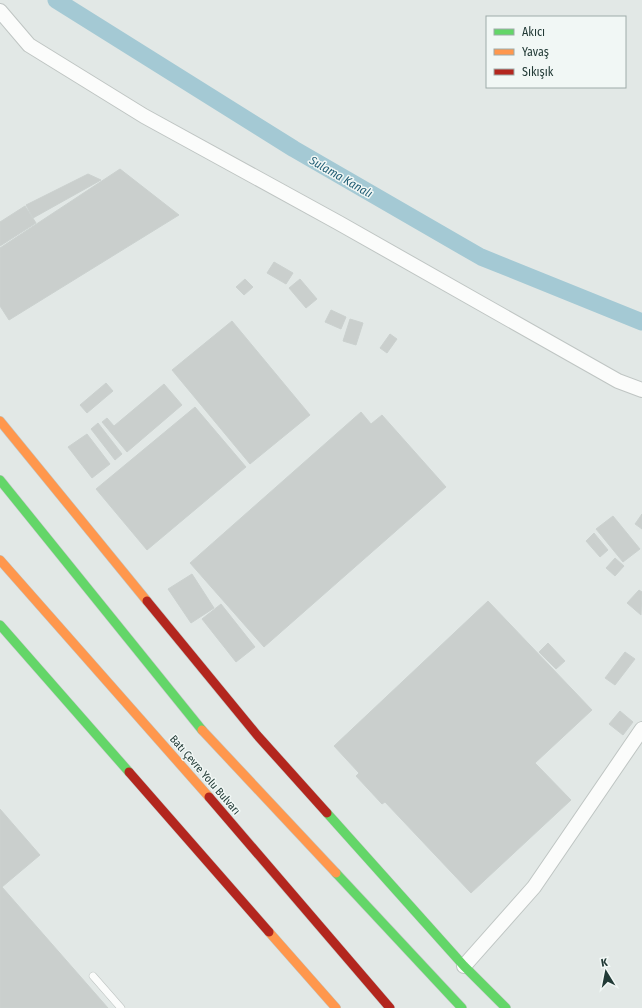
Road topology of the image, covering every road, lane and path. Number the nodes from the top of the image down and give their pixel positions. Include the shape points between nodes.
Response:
1 (0, 11) edge
2 (642, 390) edge
3 (0, 421) edge
4 (0, 480) edge
5 (0, 560) edge
6 (0, 625) edge
7 (642, 729) edge
8 (464, 966) junction
9 (93, 976) dead end
10 (121, 1008) edge
11 (336, 1008) edge
12 (390, 1008) edge
13 (462, 1008) edge
14 (506, 1008) edge

1 - 2 street via 29,45 144,116 618,381
3 - 8 main road via 257,735
4 - 13 main road via 203,731
5 - 12 main road, Batı Çevre Yolu Bulvarı
6 - 11 main road
7 - 8 street via 534,887
8 - 14 main road
9 - 10 lane

